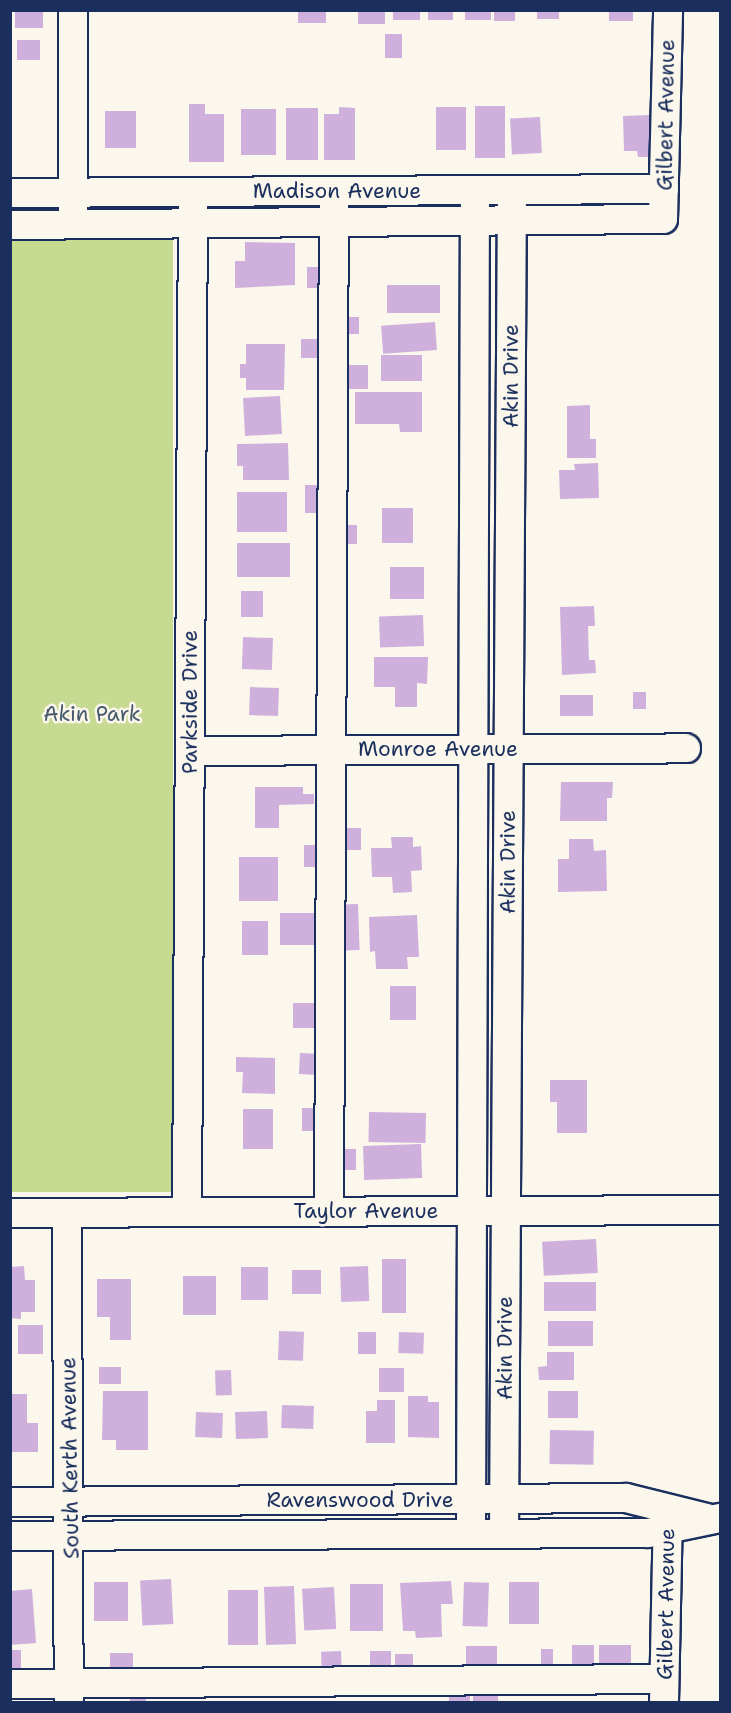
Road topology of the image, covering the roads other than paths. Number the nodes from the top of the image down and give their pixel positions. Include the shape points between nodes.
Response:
1 (73, 10) edge
2 (668, 10) edge
3 (664, 189) junction
4 (475, 190) junction
5 (512, 190) junction
6 (334, 191) junction
7 (193, 192) junction
8 (10, 193) edge
9 (73, 193) junction
10 (663, 219) joint
11 (475, 221) junction
12 (512, 221) junction
13 (334, 222) junction
14 (194, 223) junction
15 (73, 224) junction
16 (10, 225) edge
17 (686, 748) dead end
18 (473, 749) junction
19 (509, 749) junction
20 (331, 750) junction
21 (190, 751) junction
22 (472, 1210) junction
23 (506, 1210) junction
24 (720, 1210) edge
25 (329, 1211) junction
26 (187, 1212) junction
27 (10, 1213) edge
28 (67, 1213) junction
29 (471, 1499) junction
30 (504, 1499) junction
31 (10, 1502) edge
32 (70, 1502) junction
33 (668, 1518) junction
34 (714, 1518) edge
35 (504, 1533) junction
36 (471, 1534) junction
37 (10, 1536) edge
38 (71, 1536) junction
39 (10, 1684) edge
40 (504, 1691) edge
41 (664, 1691) edge
42 (69, 1693) edge

1 - 9 street
2 - 3 street, Gilbert Avenue
3 - 5 street, Madison Avenue
3 - 10 street, Gilbert Avenue
4 - 5 street, Madison Avenue
4 - 6 street, Madison Avenue
4 - 11 street, Akin Drive
5 - 12 street, Akin Drive
6 - 7 street, Madison Avenue
6 - 13 street
7 - 9 street, Madison Avenue
7 - 14 street, Parkside Drive
8 - 9 street, Madison Avenue
9 - 15 street
10 - 12 street, Madison Avenue
11 - 12 street, Madison Avenue
11 - 13 street, Madison Avenue
11 - 18 street, Akin Drive
12 - 19 street, Akin Drive
13 - 14 street, Madison Avenue
13 - 20 street
14 - 15 street, Madison Avenue
14 - 21 street, Parkside Drive
15 - 16 street, Madison Avenue
17 - 19 street, Monroe Avenue
18 - 19 street, Monroe Avenue
18 - 20 street, Monroe Avenue
18 - 22 street, Akin Drive
19 - 23 street, Akin Drive
20 - 21 street, Monroe Avenue
20 - 25 street
21 - 26 street, Parkside Drive
22 - 23 street, Taylor Avenue
22 - 25 street, Taylor Avenue
22 - 29 street, Akin Drive
23 - 24 street, Taylor Avenue
23 - 30 street, Akin Drive
25 - 26 street, Taylor Avenue
26 - 28 street, Taylor Avenue
27 - 28 street, Taylor Avenue
28 - 32 street, South Kerth Avenue
29 - 30 street, Ravenswood Drive
29 - 32 street, Ravenswood Drive
29 - 36 street, Akin Drive
30 - 33 street, Ravenswood Drive via 635,1498
30 - 35 street, Akin Drive
31 - 32 street, Ravenswood Drive
32 - 38 street, South Kerth Avenue
33 - 34 street, Ravenswood Drive
33 - 35 street, Ravenswood Drive
33 - 41 street, Gilbert Avenue
35 - 36 street, Ravenswood Drive
36 - 38 street, Ravenswood Drive
37 - 38 street, Ravenswood Drive
38 - 42 street, South Kerth Avenue
39 - 42 street
40 - 41 street
40 - 42 street

